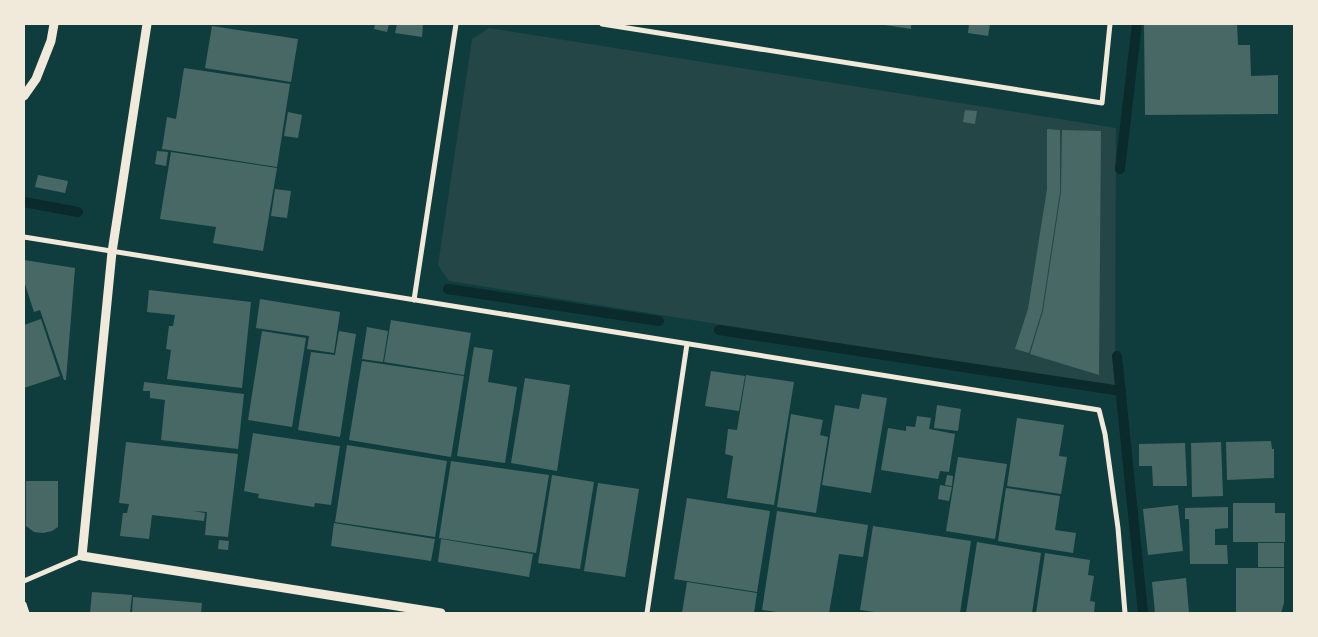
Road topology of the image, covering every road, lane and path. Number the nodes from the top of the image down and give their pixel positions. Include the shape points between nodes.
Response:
1 (54, 24) edge
2 (147, 24) edge
3 (456, 24) edge
4 (602, 24) edge
5 (1110, 24) edge
6 (24, 96) edge
7 (24, 237) edge
8 (112, 252) junction
9 (414, 300) junction
10 (687, 344) junction
11 (82, 556) junction
12 (24, 581) edge
13 (24, 604) edge
14 (27, 613) edge
15 (440, 613) edge
16 (647, 613) edge
17 (1125, 613) edge

1 - 6 street via 36,79
2 - 8 street
3 - 9 street
4 - 5 street via 1102,103
7 - 8 street
8 - 9 street
8 - 11 street
9 - 10 street
10 - 16 street
10 - 17 street via 1099,410 1106,434
11 - 12 street
11 - 15 street
13 - 14 street

